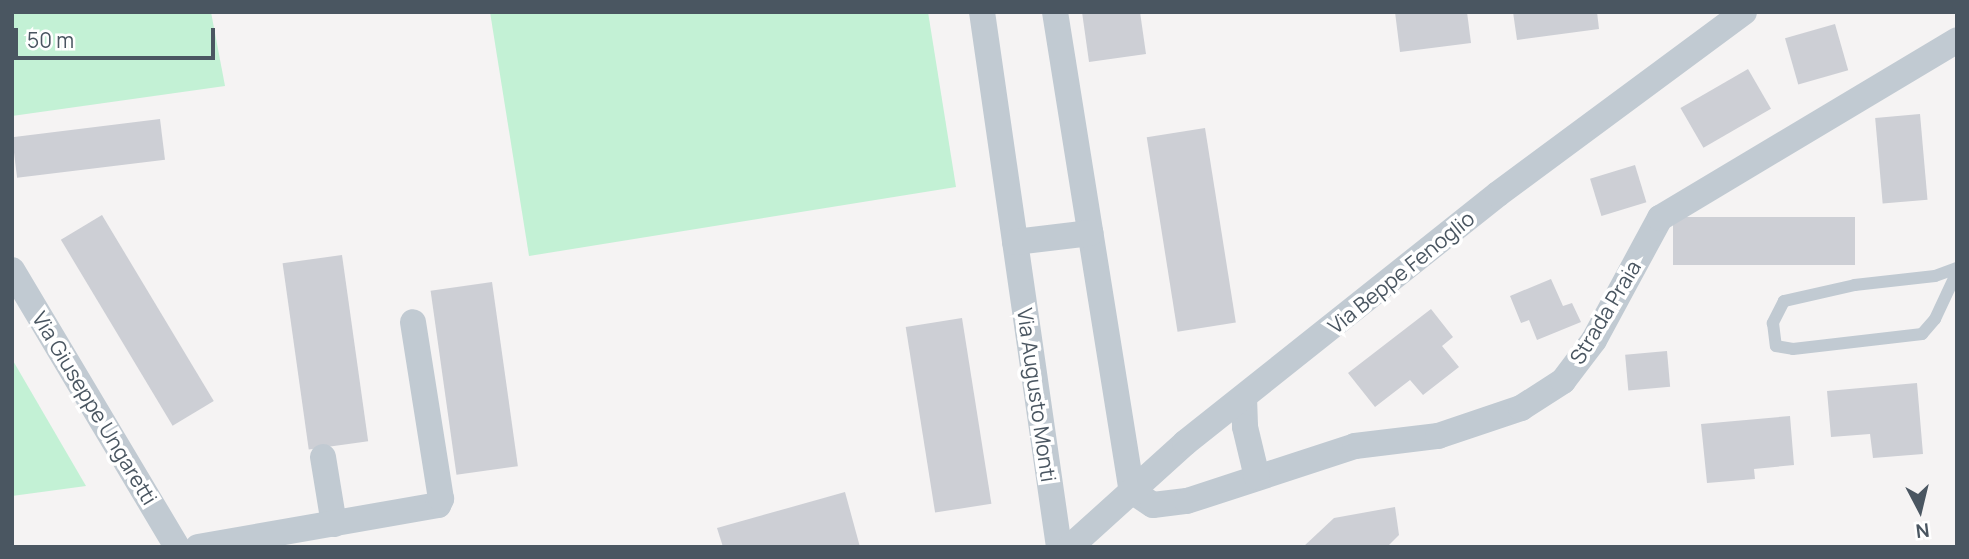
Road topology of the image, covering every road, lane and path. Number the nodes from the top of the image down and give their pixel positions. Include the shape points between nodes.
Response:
1 (982, 12) edge
2 (1055, 12) edge
3 (1744, 12) edge
4 (1957, 40) edge
5 (1090, 233) junction
6 (1015, 242) junction
7 (12, 270) edge
8 (1957, 270) edge
9 (413, 322) dead end
10 (1244, 397) junction
11 (323, 457) dead end
12 (1257, 477) junction
13 (1132, 491) junction
14 (334, 524) junction
15 (177, 547) edge
16 (198, 547) edge
17 (1059, 547) edge
18 (1070, 547) edge

1 - 6 street, Via Augusto Monti
2 - 5 street
3 - 10 street, Via Beppe Fenoglio via 1498,194
4 - 12 street, Strada Praia via 1660,218 1594,340 1563,381 1521,408 1438,436 1355,446
5 - 6 street
5 - 13 street
6 - 17 street, Via Augusto Monti
7 - 15 street, Via Giuseppe Ungaretti
8 - 8 lane via 1794,297 1777,312 1776,346 1793,349 1922,334 1935,319
9 - 14 street via 441,499 432,510
10 - 12 street via 1245,427
10 - 13 street, Via Beppe Fenoglio
11 - 14 street
12 - 13 street, Strada Praia via 1187,501 1153,505
13 - 18 street, Via Beppe Fenoglio
14 - 16 street

